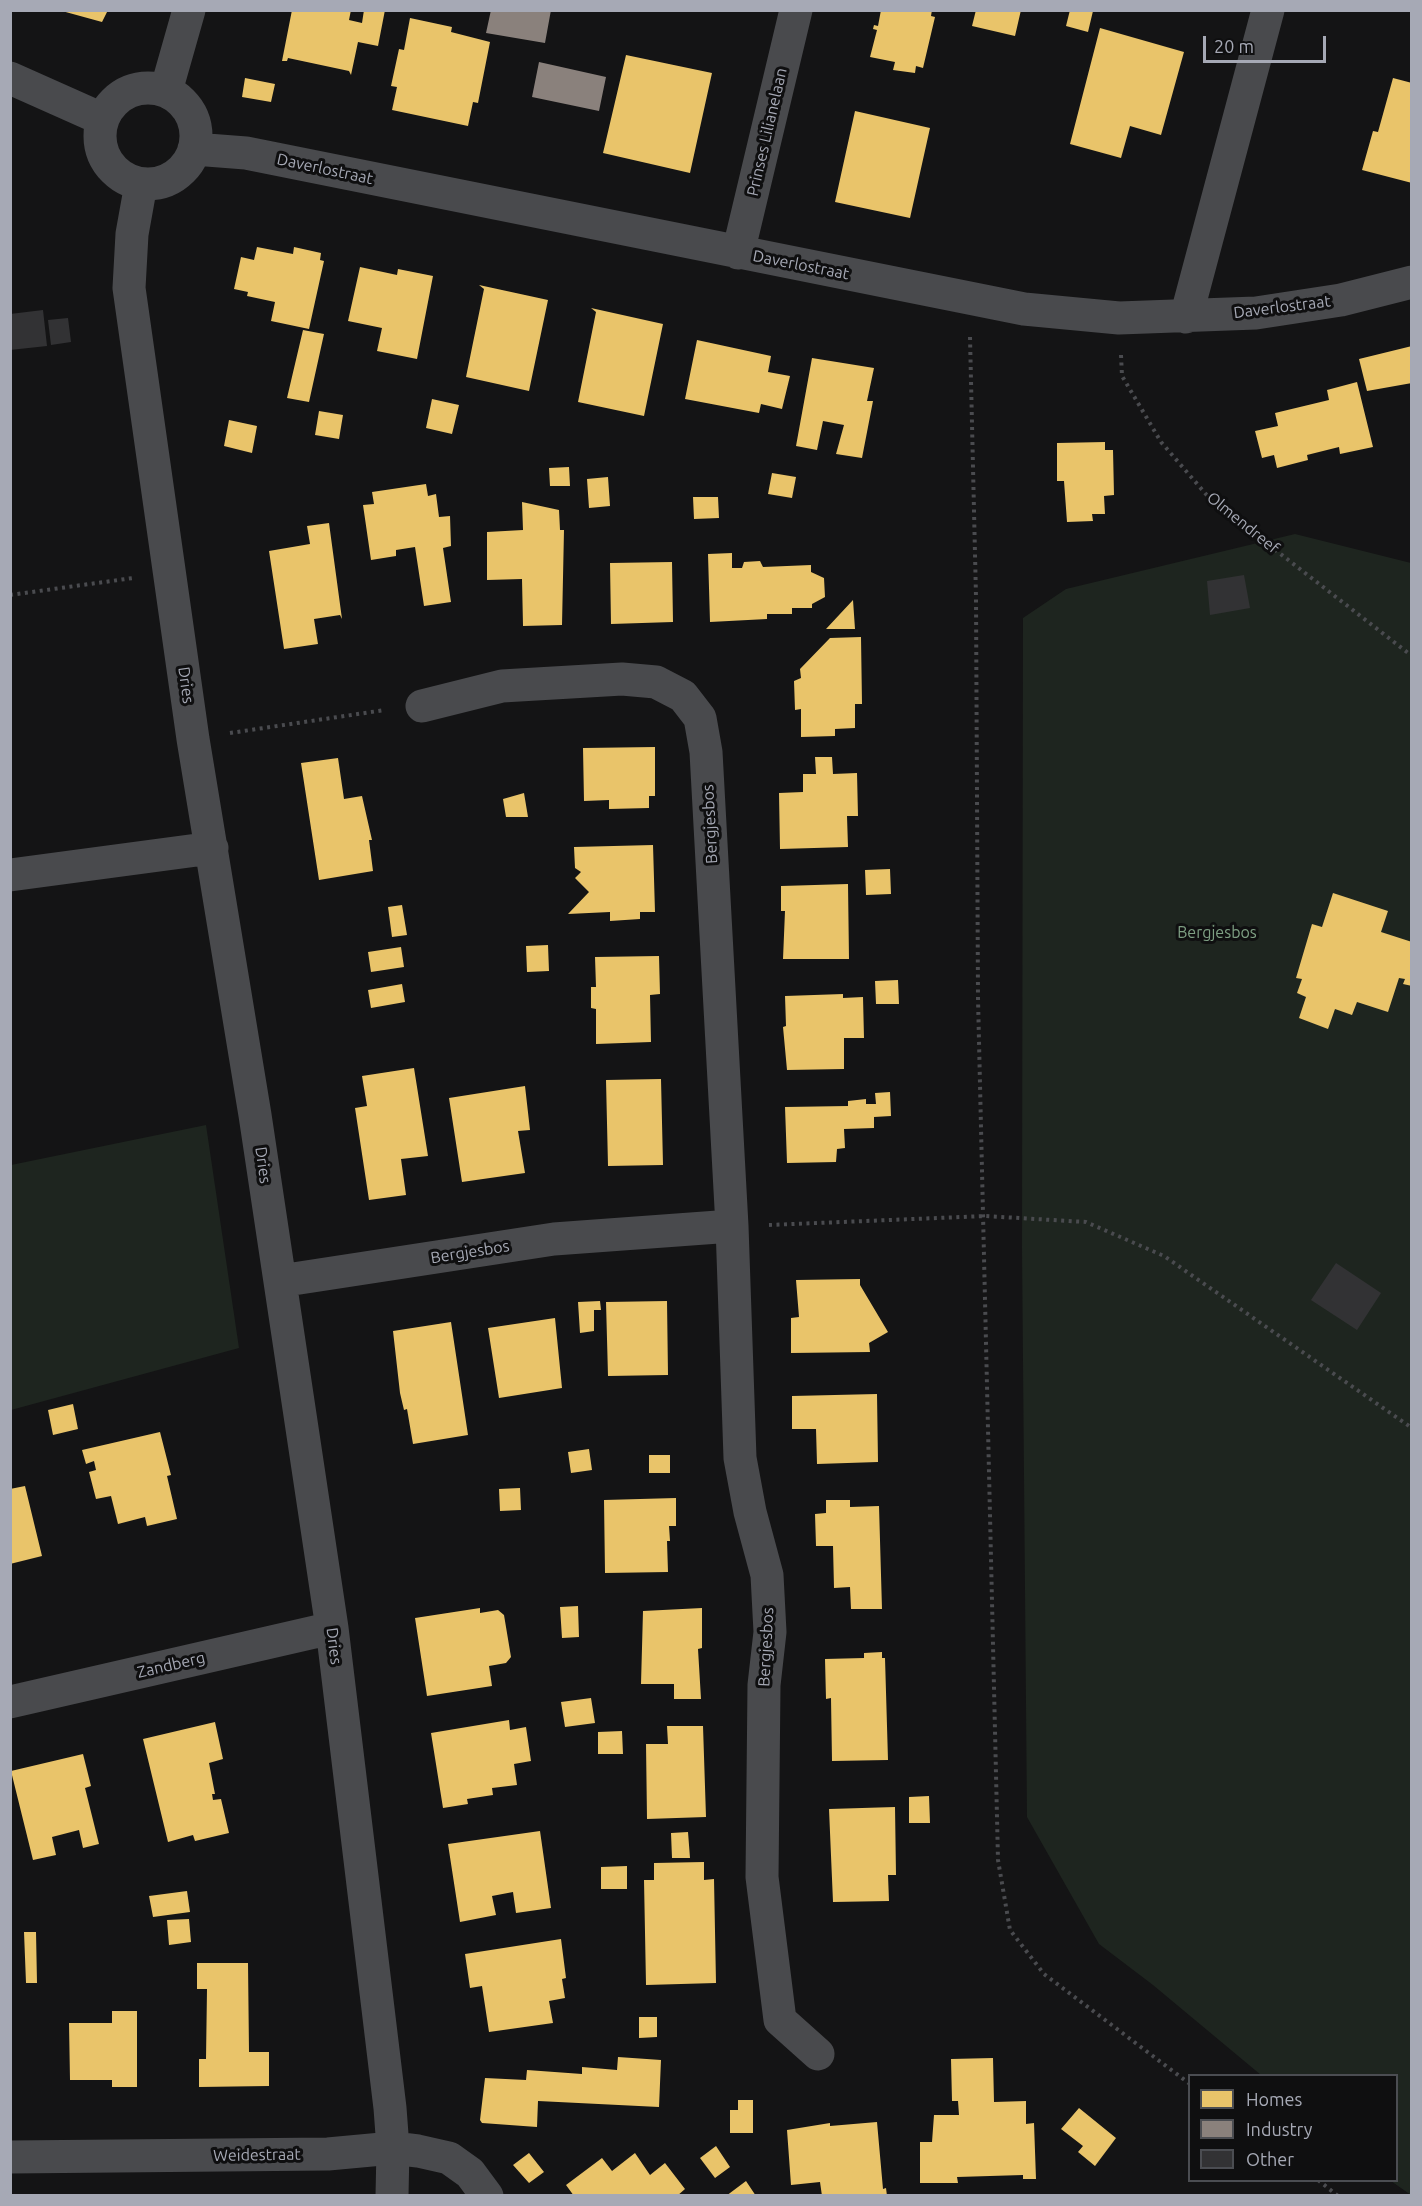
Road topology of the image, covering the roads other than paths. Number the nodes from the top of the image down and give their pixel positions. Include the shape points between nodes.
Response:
1 (189, 10) edge
2 (796, 10) edge
3 (1268, 10) edge
4 (10, 78) edge
5 (166, 91) junction
6 (102, 119) junction
7 (195, 149) junction
8 (141, 184) junction
9 (738, 253) junction
10 (1412, 282) edge
11 (1186, 317) junction
12 (422, 706) road end
13 (212, 848) junction
14 (10, 875) edge
15 (732, 1226) junction
16 (280, 1281) junction
17 (332, 1628) junction
18 (10, 1702) edge
19 (818, 2054) dead end
20 (393, 2148) junction
21 (10, 2157) edge
22 (392, 2196) edge
23 (487, 2196) edge

1 - 5 street
2 - 9 street, Prinses Lilianelaan
3 - 11 street
4 - 6 street
5 - 6 street via 151,88 121,96
5 - 7 street via 181,101 191,115
6 - 8 street via 102,153 111,168
7 - 8 street via 174,177
7 - 9 street, Daverlostraat via 246,153
8 - 13 street, Dries via 132,234 129,288
9 - 11 street, Daverlostraat via 1024,309 1119,318
10 - 11 street, Daverlostraat via 1341,300 1256,313
12 - 15 street, Bergjesbos via 502,686 622,679 656,682 683,696 700,718 706,752
13 - 14 street
13 - 16 street, Dries
15 - 16 street, Bergjesbos via 554,1239
15 - 19 street, Bergjesbos via 740,1458 767,1575 770,1632 764,1685 762,1877 780,2020
16 - 17 street, Dries
17 - 18 street, Zandberg
17 - 20 street, Dries
20 - 21 street, Weidestraat via 328,2154
20 - 22 street, Dries
20 - 23 street, Weidestraat via 449,2158 470,2173

